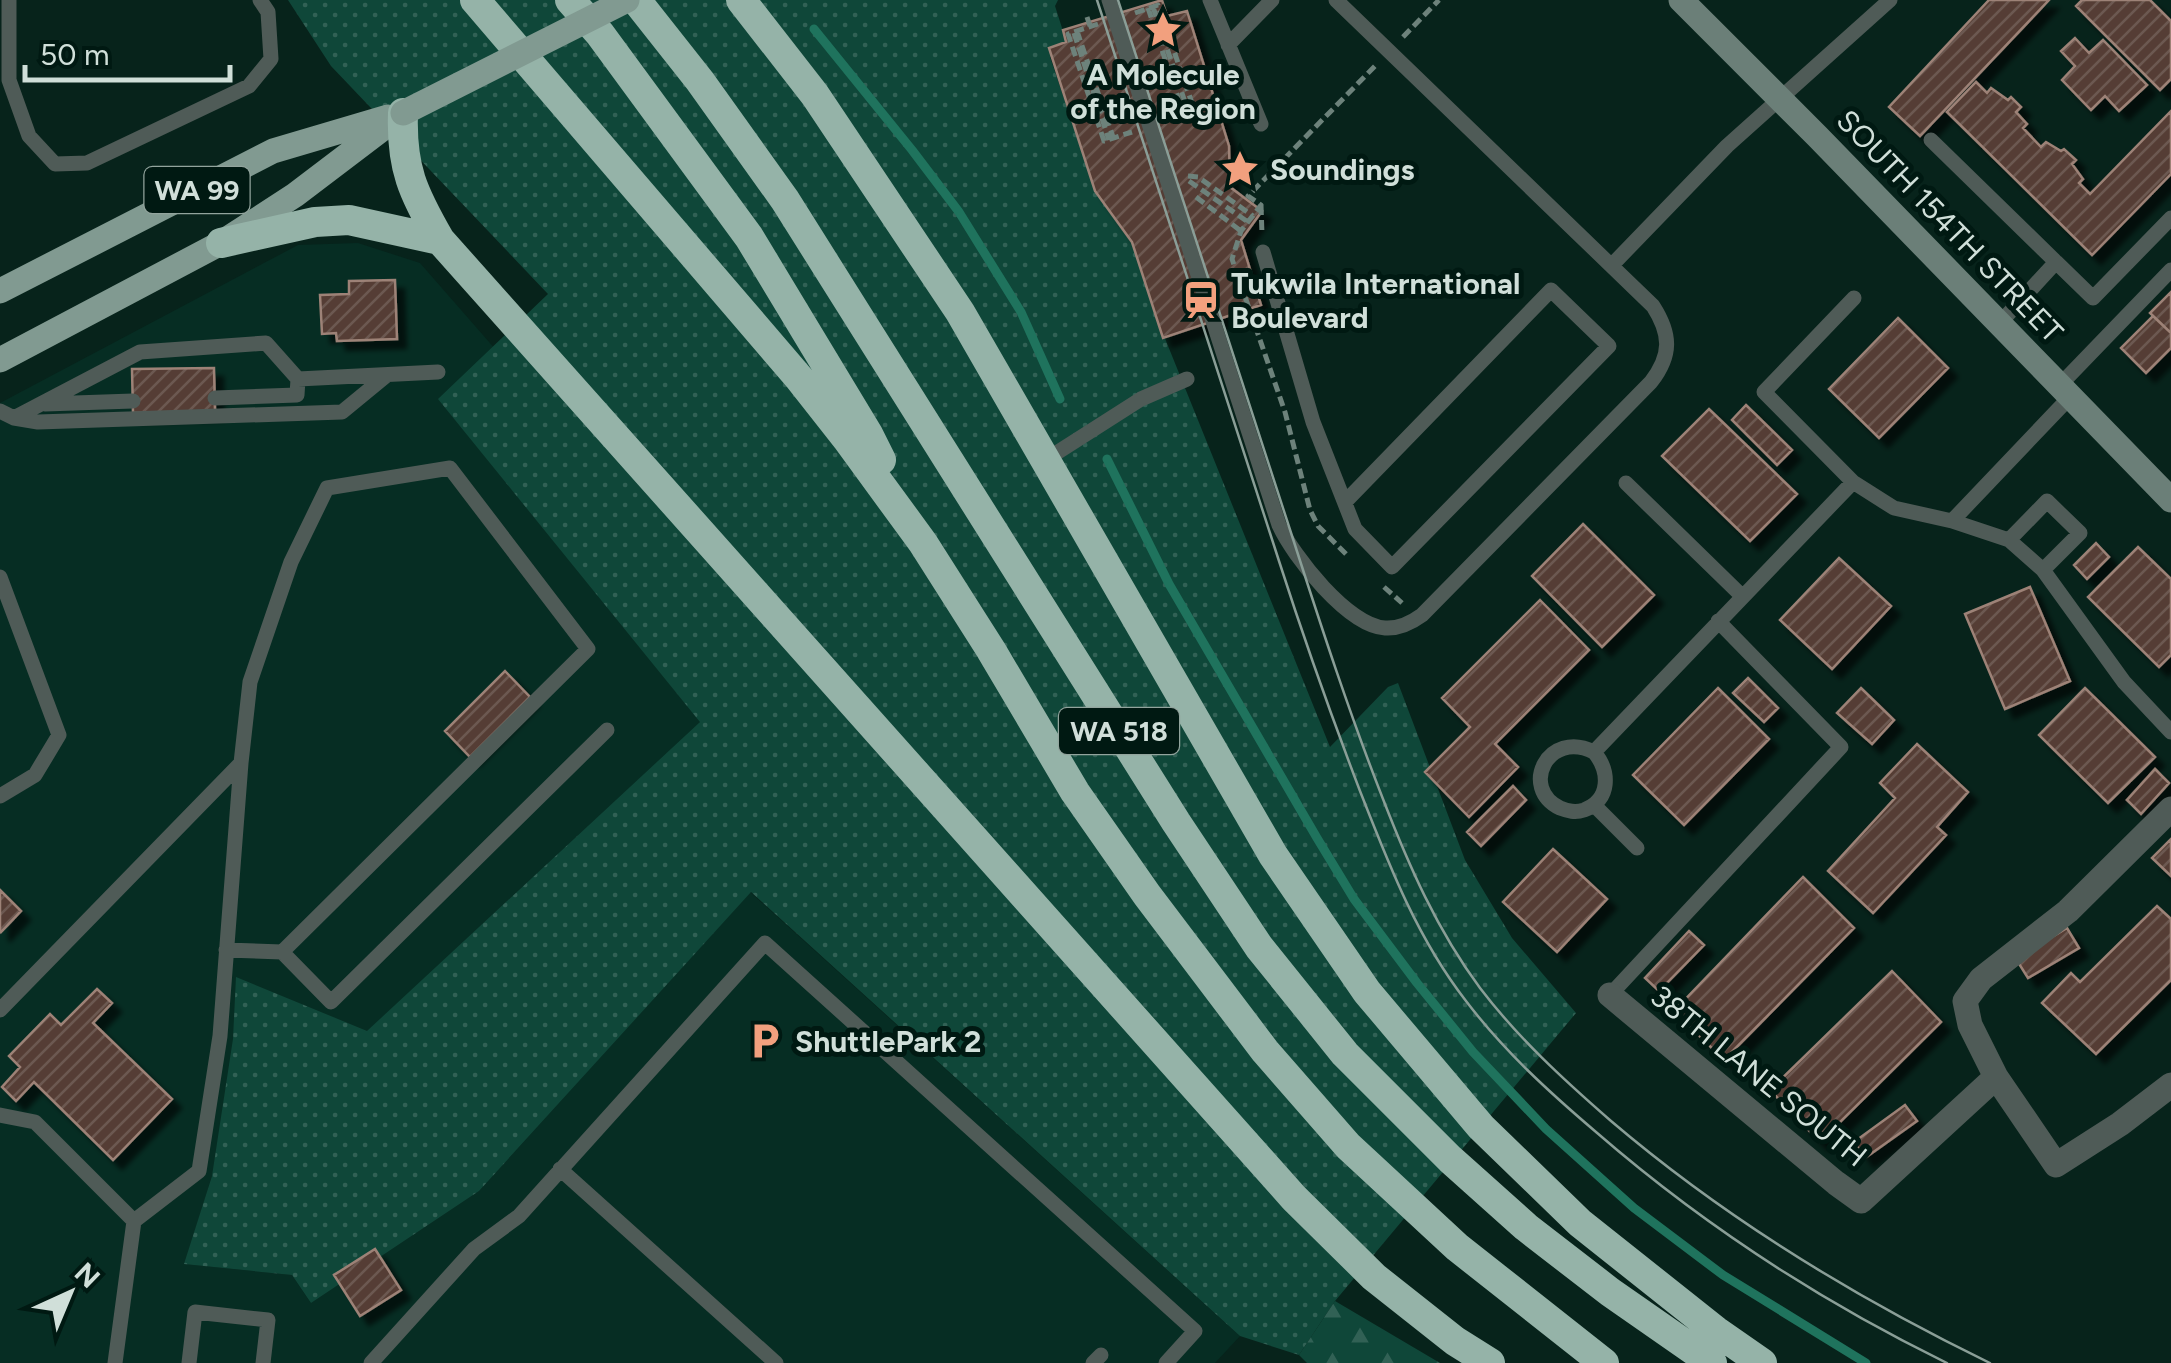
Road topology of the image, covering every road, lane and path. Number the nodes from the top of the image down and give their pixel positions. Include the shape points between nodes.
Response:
1 (8, 0) edge
2 (260, 0) edge
3 (475, 0) edge
4 (570, 0) edge
5 (627, 0) edge
6 (636, 0) edge
7 (740, 0) edge
8 (1109, 0) edge
9 (1210, 0) edge
10 (1336, 0) edge
11 (1439, 0) edge
12 (1681, 0) edge
13 (1890, 0) edge
14 (1264, 2) edge
15 (1153, 7) dead end
16 (1073, 32) dead end
17 (1401, 39) dead end
18 (1228, 45) junction
19 (1377, 64) dead end
20 (5, 80) edge
21 (1779, 98) junction
22 (403, 114) junction
23 (1161, 116) dead end
24 (1261, 124) dead end
25 (1134, 131) dead end
26 (1930, 140) dead end
27 (1196, 180) dead end
28 (1188, 192) dead end
29 (1261, 205) junction
30 (2171, 218) edge
31 (1250, 219) junction
32 (440, 240) junction
33 (220, 243) junction
34 (1263, 252) joint
35 (2056, 262) junction
36 (1612, 265) junction
37 (2171, 270) edge
38 (0, 291) edge
39 (1854, 298) dead end
40 (2000, 324) junction
41 (0, 360) edge
42 (438, 372) dead end
43 (387, 375) junction
44 (298, 379) junction
45 (1187, 380) dead end
46 (2066, 391) junction
47 (215, 398) dead end
48 (133, 402) dead end
49 (41, 404) junction
50 (7, 415) edge
51 (1046, 460) junction
52 (1854, 482) junction
53 (1626, 483) dead end
54 (2170, 496) edge
55 (1345, 502) junction
56 (1952, 521) junction
57 (2010, 540) junction
58 (923, 543) junction
59 (2044, 570) junction
60 (0, 577) edge
61 (1742, 596) junction
62 (1718, 621) junction
63 (607, 730) dead end
64 (2171, 732) edge
65 (1594, 752) junction
66 (241, 762) junction
67 (0, 796) edge
68 (1594, 804) junction
69 (2171, 808) edge
70 (1637, 848) dead end
71 (226, 950) junction
72 (282, 952) junction
73 (1610, 995) joint
74 (0, 1010) edge
75 (1996, 1078) junction
76 (2171, 1085) edge
77 (0, 1116) edge
78 (560, 1169) junction
79 (134, 1221) junction
80 (116, 1363) edge
81 (189, 1363) edge
82 (264, 1363) edge
83 (371, 1363) edge
84 (776, 1363) edge
85 (1166, 1363) edge
86 (1490, 1363) edge
87 (1604, 1363) edge
88 (1712, 1363) edge
89 (1762, 1363) edge

1 - 20 lane
2 - 20 lane via 268,12 272,59 249,86 87,163 55,164 29,136
3 - 58 highway via 799,378
4 - 58 highway, WA 518 via 749,237 868,434
5 - 22 main road, WA 99, bridge
6 - 88 highway, WA 518 via 785,200 1176,822 1272,962 1345,1054 1450,1160 1526,1227
7 - 51 highway via 826,110 960,312
8 - 36 lane via 1279,524 1302,564 1360,621 1398,627 1422,615 1651,382 1664,361 1665,324
9 - 18 lane
10 - 36 lane
11 - 17 path
12 - 21 street, SOUTH 154TH STREET
13 - 21 lane
14 - 18 lane
15 - 23 path via 1184,109
16 - 25 path via 1111,139
18 - 24 lane
19 - 29 path via 1248,196
21 - 36 lane
21 - 40 street, SOUTH 154TH STREET
22 - 32 highway via 405,167
22 - 33 main road, WA 99
22 - 38 main road, WA 99 via 273,151
26 - 35 lane
27 - 31 path
28 - 31 path via 1241,231
29 - 31 path
29 - 34 path
30 - 35 lane via 2093,298
32 - 33 highway via 349,220
32 - 86 highway via 1294,1198 1374,1277
33 - 41 main road, WA 99
34 - 55 lane
35 - 40 lane
37 - 46 lane
39 - 52 lane via 1764,392
40 - 46 street, SOUTH 154TH STREET
42 - 43 lane
43 - 44 lane
43 - 50 lane via 342,412 38,422
44 - 47 lane via 297,395
44 - 49 lane via 266,343 140,352
45 - 51 lane via 1141,399
46 - 54 street, SOUTH 154TH STREET
46 - 56 lane
48 - 49 lane
49 - 50 lane
51 - 89 highway via 1273,854 1368,992 1481,1126 1580,1223
52 - 56 lane via 1894,508
52 - 61 lane
53 - 61 lane
55 - 55 lane via 1551,290 1608,346 1392,567 1355,528
56 - 57 lane
57 - 59 lane
57 - 59 lane via 2047,501 2080,533
58 - 87 highway, WA 518 via 1076,792 1265,1051 1348,1146 1416,1209
59 - 64 lane via 2124,682
60 - 67 lane via 59,735 35,775
61 - 62 lane
62 - 65 lane
62 - 73 lane via 1841,748
63 - 72 lane via 330,1002
65 - 68 lane via 1607,776
65 - 68 lane via 1582,746 1556,750 1541,772 1552,804 1566,811
66 - 71 lane
66 - 72 lane via 257,657 327,488 450,468 588,649
66 - 74 lane
68 - 70 lane
69 - 75 street via 1965,1001
71 - 72 lane
71 - 79 lane via 199,1171
73 - 75 street, 38TH LANE SOUTH via 1861,1201
75 - 76 street via 2056,1165
77 - 79 lane via 35,1122
78 - 83 lane via 519,1216 474,1249
78 - 84 lane
78 - 85 lane via 764,943 1195,1331
79 - 80 lane
81 - 82 lane via 194,1312 268,1320

